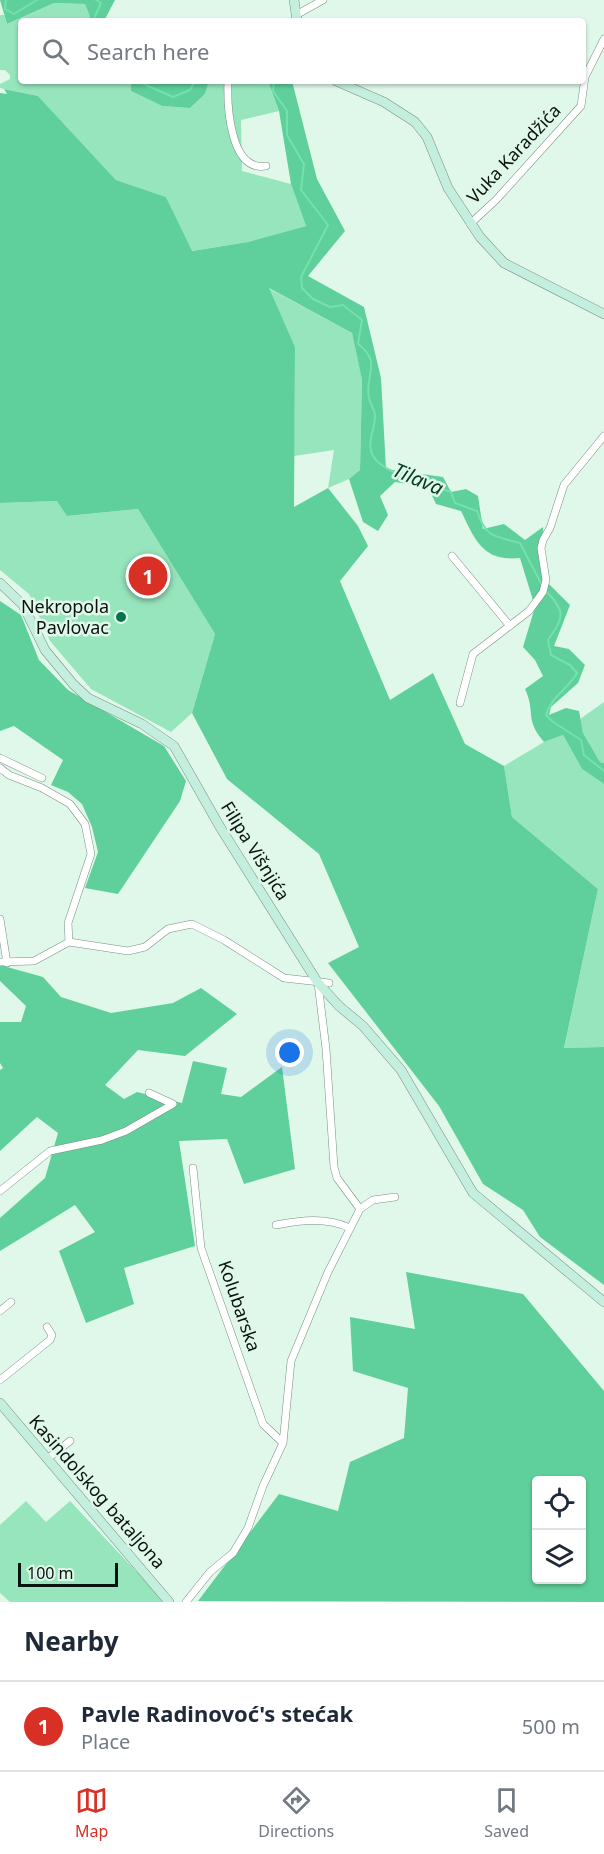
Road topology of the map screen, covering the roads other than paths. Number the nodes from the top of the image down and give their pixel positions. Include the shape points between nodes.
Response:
1 (294, 0) edge
2 (323, 0) edge
3 (297, 18) edge
4 (604, 39) edge
5 (586, 75) edge
6 (228, 84) edge
7 (343, 84) edge
8 (584, 84) edge
9 (267, 166) dead end
10 (470, 224) junction
11 (604, 314) edge
12 (604, 436) edge
13 (452, 556) dead end
14 (0, 583) edge
15 (510, 626) junction
16 (460, 703) dead end
17 (0, 758) edge
18 (0, 768) edge
19 (42, 778) dead end
20 (0, 919) edge
21 (69, 942) junction
22 (3, 962) edge
23 (318, 983) junction
24 (329, 983) dead end
25 (149, 1092) dead end
26 (193, 1168) dead end
27 (0, 1191) edge
28 (395, 1197) dead end
29 (360, 1209) junction
30 (276, 1225) dead end
31 (350, 1228) junction
32 (11, 1302) dead end
33 (604, 1302) edge
34 (0, 1311) edge
35 (47, 1327) dead end
36 (0, 1380) edge
37 (0, 1403) edge
38 (70, 1441) dead end
39 (283, 1443) junction
40 (47, 1459) junction
41 (169, 1602) edge
42 (186, 1602) edge

1 - 3 main road
2 - 3 street
4 - 5 street, Vuka Karadžića
6 - 9 street via 233,136 249,163
7 - 10 main road, Vuka Karadžića via 384,102 415,122 427,137 440,175
8 - 10 street, Vuka Karadžića via 581,106
10 - 11 main road, Vuka Karadžića via 504,263
12 - 15 street via 564,485 543,540 544,589 529,611
13 - 15 street
14 - 23 main road, Filipa Višnjića via 23,605 45,650 72,684 88,698 163,737 180,755 220,827
15 - 16 street via 473,654
17 - 19 street
18 - 21 street via 64,800 85,824 91,854 68,923
20 - 22 street
21 - 22 street via 34,961
21 - 23 street via 128,951 145,946 168,929 192,924 284,978
23 - 24 street
23 - 29 street via 334,1167 342,1186
23 - 33 main road, Filipa Višnjića via 401,1070 464,1181 483,1203
25 - 27 street via 173,1104 126,1131 50,1151
26 - 39 street, Kolubarska via 201,1248 263,1424
28 - 29 street via 373,1200
29 - 31 street
30 - 31 street via 314,1219
31 - 39 street via 291,1361
32 - 34 street
35 - 36 street via 52,1335 50,1340
37 - 40 main road, Kasindolskog bataljona
38 - 40 street
39 - 42 street via 233,1553 210,1572
40 - 41 main road, Kasindolskog bataljona

